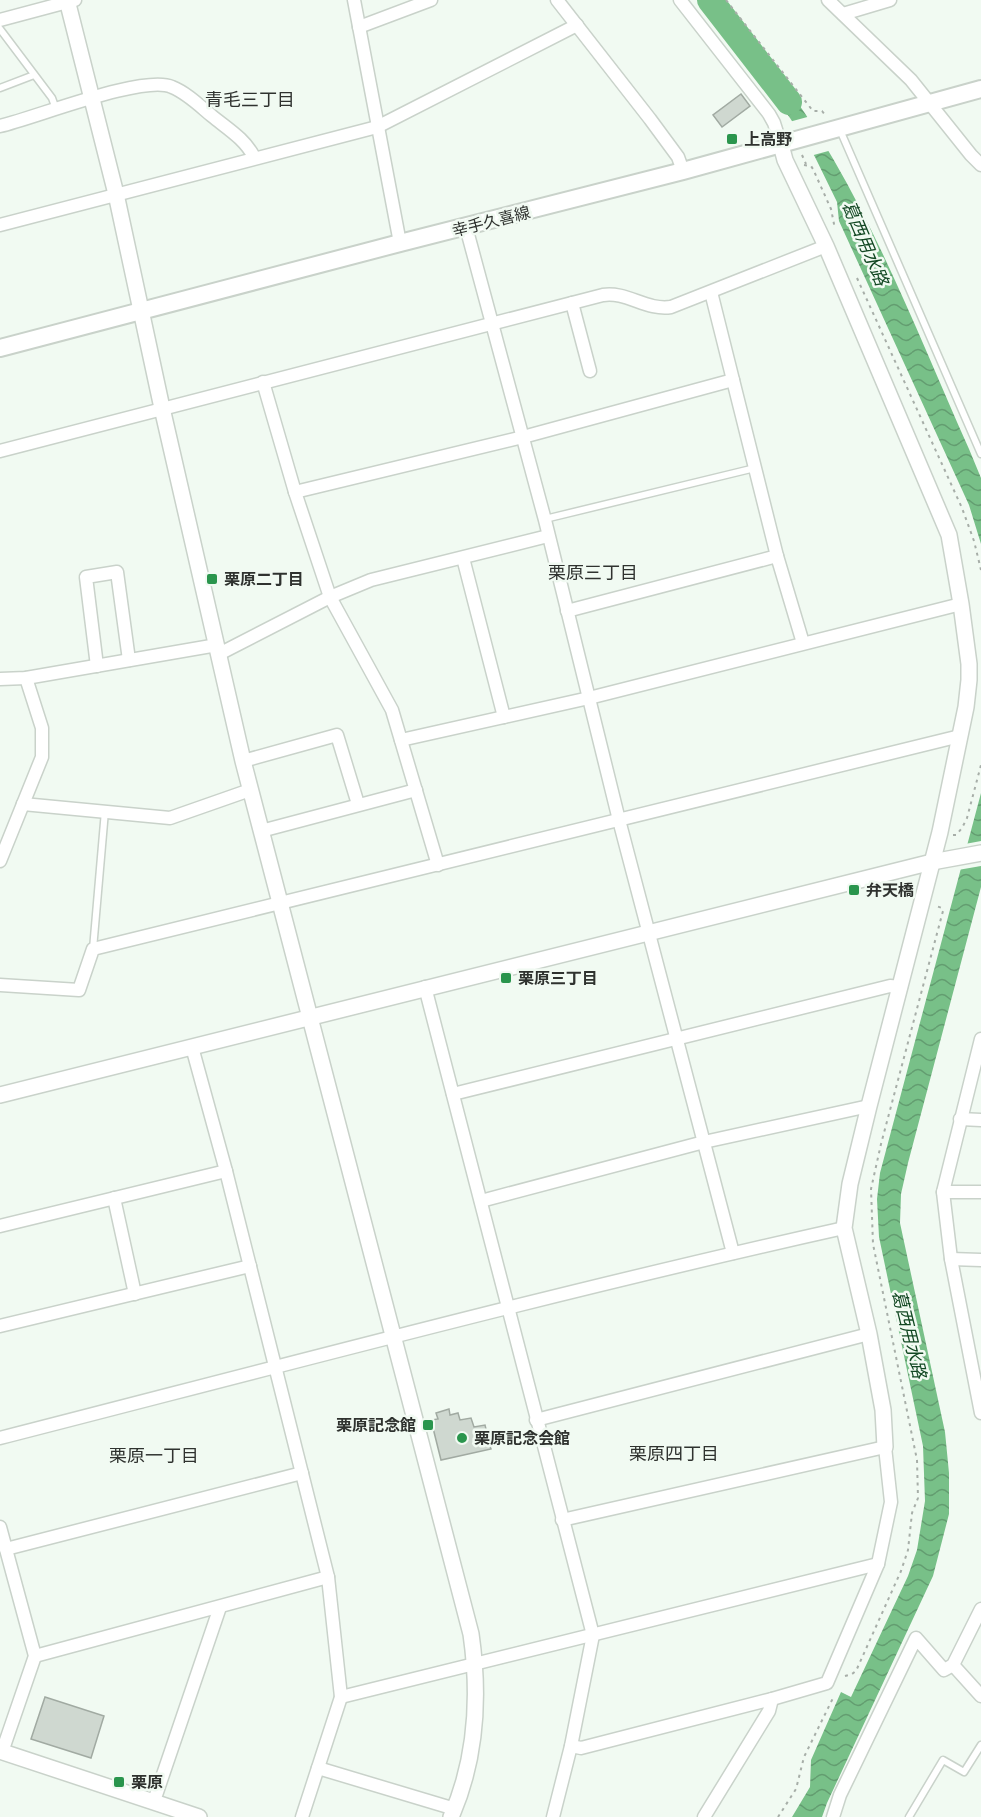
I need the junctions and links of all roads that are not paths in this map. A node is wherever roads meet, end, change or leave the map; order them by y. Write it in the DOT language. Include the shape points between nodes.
graph roads {
  1 [pos="354,0"];
  2 [pos="431,0"];
  3 [pos="557,0"];
  4 [pos="680,0"];
  5 [pos="828,0"];
  6 [pos="890,0"];
  7 [pos="70,1"];
  8 [pos="843,14"];
  9 [pos="0,20"];
  10 [pos="577,25"];
  11 [pos="359,27"];
  12 [pos="0,29"];
  13 [pos="34,75"];
  14 [pos="0,88"];
  15 [pos="981,89"];
  16 [pos="92,98"];
  17 [pos="930,103"];
  18 [pos="56,110"];
  19 [pos="832,125"];
  20 [pos="0,126"];
  21 [pos="377,127"];
  22 [pos="792,147"];
  23 [pos="254,157"];
  24 [pos="981,165"];
  25 [pos="683,171"];
  26 [pos="116,194"];
  27 [pos="0,225"];
  28 [pos="466,227"];
  29 [pos="400,243"];
  30 [pos="826,246"];
  31 [pos="711,292"];
  32 [pos="572,303"];
  33 [pos="141,311"];
  34 [pos="492,323"];
  35 [pos="0,348"];
  36 [pos="590,371"];
  37 [pos="733,380"];
  38 [pos="264,382"];
  39 [pos="162,408"];
  40 [pos="523,436"];
  41 [pos="0,451"];
  42 [pos="981,454"];
  43 [pos="755,468"];
  44 [pos="295,492"];
  45 [pos="545,520"];
  46 [pos="548,536"];
  47 [pos="777,556"];
  48 [pos="463,558"];
  49 [pos="330,597"];
  50 [pos="961,604"];
  51 [pos="567,611"];
  52 [pos="803,643"];
  53 [pos="218,650"];
  54 [pos="129,660"];
  55 [pos="97,666"];
  56 [pos="26,678"];
  57 [pos="0,679"];
  58 [pos="589,698"];
  59 [pos="504,717"];
  60 [pos="960,736"];
  61 [pos="401,740"];
  62 [pos="243,761"];
  63 [pos="250,790"];
  64 [pos="416,790"];
  65 [pos="23,804"];
  66 [pos="358,804"];
  67 [pos="105,810"];
  68 [pos="619,820"];
  69 [pos="261,831"];
  70 [pos="981,853"];
  71 [pos="0,861"];
  72 [pos="932,862"];
  73 [pos="438,865"];
  74 [pos="279,904"];
  75 [pos="649,933"];
  76 [pos="93,949"];
  77 [pos="0,985"];
  78 [pos="425,987"];
  79 [pos="901,987"];
  80 [pos="310,1016"];
  81 [pos="677,1038"];
  82 [pos="981,1039"];
  83 [pos="192,1047"];
  84 [pos="979,1055"];
  85 [pos="453,1094"];
  86 [pos="0,1095"];
  87 [pos="868,1106"];
  88 [pos="960,1119"];
  89 [pos="981,1120"];
  90 [pos="704,1142"];
  91 [pos="226,1171"];
  92 [pos="943,1192"];
  93 [pos="981,1192"];
  94 [pos="114,1198"];
  95 [pos="481,1200"];
  96 [pos="0,1226"];
  97 [pos="844,1228"];
  98 [pos="733,1253"];
  99 [pos="951,1259"];
  100 [pos="981,1260"];
  101 [pos="250,1266"];
  102 [pos="135,1294"];
  103 [pos="509,1307"];
  104 [pos="0,1326"];
  105 [pos="869,1334"];
  106 [pos="394,1336"];
  107 [pos="275,1367"];
  108 [pos="981,1413"];
  109 [pos="536,1420"];
  110 [pos="0,1438"];
  111 [pos="885,1447"];
  112 [pos="302,1473"];
  113 [pos="562,1520"];
  114 [pos="0,1527"];
  115 [pos="6,1549"];
  116 [pos="878,1564"];
  117 [pos="328,1577"];
  118 [pos="220,1606"];
  119 [pos="981,1609"];
  120 [pos="593,1635"];
  121 [pos="35,1656"];
  122 [pos="475,1662"];
  123 [pos="953,1665"];
  124 [pos="341,1696"];
  125 [pos="981,1696"];
  126 [pos="772,1699"];
  127 [pos="981,1745"];
  128 [pos="571,1746"];
  129 [pos="1,1752"];
  130 [pos="318,1768"];
  131 [pos="154,1801"];
  132 [pos="453,1813"];
  133 [pos="199,1817"];
  134 [pos="302,1817"];
  135 [pos="553,1817"];
  136 [pos="704,1817"];
  137 [pos="833,1817"];
  138 [pos="909,1817"];
  1 -- 11 [label="street"];
  2 -- 11 [label="street"];
  3 -- 10 [label="street"];
  4 -- 22 [label="street"];
  5 -- 8 [label="street"];
  6 -- 8 [label="street"];
  7 -- 9 [label="street"];
  7 -- 16 [label="street"];
  8 -- 17 [label="street"];
  10 -- 21 [label="street"];
  10 -- 25 [label="street" via="678,157"];
  11 -- 21 [label="street"];
  12 -- 13 [label="lane"];
  13 -- 14 [label="lane"];
  13 -- 18 [label="lane"];
  15 -- 17 [label="main road, 幸手久喜線"];
  16 -- 18 [label="street"];
  16 -- 23 [label="street" via="147,84 170,86 247,144"];
  16 -- 26 [label="street"];
  17 -- 19 [label="main road, 幸手久喜線"];
  17 -- 24 [label="street"];
  18 -- 20 [label="street"];
  19 -- 22 [label="main road, 幸手久喜線"];
  19 -- 42 [label="lane"];
  21 -- 23 [label="street"];
  21 -- 29 [label="street"];
  22 -- 25 [label="main road, 幸手久喜線"];
  22 -- 30 [label="street" via="784,160"];
  23 -- 26 [label="street"];
  25 -- 28 [label="main road, 幸手久喜線"];
  26 -- 27 [label="street"];
  26 -- 33 [label="street"];
  28 -- 29 [label="main road, 幸手久喜線"];
  28 -- 34 [label="street"];
  29 -- 33 [label="main road, 幸手久喜線"];
  30 -- 31 [label="street"];
  30 -- 50 [label="street" via="949,535"];
  31 -- 32 [label="street" via="663,309 609,294"];
  31 -- 37 [label="street"];
  32 -- 34 [label="street"];
  32 -- 36 [label="street"];
  33 -- 35 [label="main road, 幸手久喜線"];
  33 -- 39 [label="street"];
  34 -- 38 [label="street"];
  34 -- 40 [label="street"];
  37 -- 40 [label="street"];
  37 -- 43 [label="street"];
  38 -- 39 [label="street"];
  38 -- 44 [label="street"];
  39 -- 41 [label="street"];
  39 -- 53 [label="street"];
  40 -- 44 [label="street"];
  40 -- 45 [label="street"];
  43 -- 45 [label="lane"];
  43 -- 47 [label="street"];
  44 -- 49 [label="street"];
  45 -- 46 [label="street"];
  46 -- 48 [label="street"];
  46 -- 51 [label="street"];
  47 -- 51 [label="street"];
  47 -- 52 [label="street"];
  48 -- 49 [label="street" via="371,580"];
  48 -- 59 [label="street"];
  49 -- 53 [label="street"];
  49 -- 61 [label="street" via="392,710"];
  50 -- 52 [label="street"];
  50 -- 60 [label="street" via="969,680"];
  51 -- 58 [label="street"];
  52 -- 58 [label="street"];
  53 -- 54 [label="street"];
  53 -- 62 [label="street"];
  54 -- 55 [label="street"];
  54 -- 55 [label="street" via="117,572 86,577"];
  55 -- 56 [label="street"];
  56 -- 57 [label="street"];
  56 -- 65 [label="street" via="42,728 42,757"];
  58 -- 59 [label="street"];
  58 -- 68 [label="street"];
  59 -- 61 [label="street"];
  60 -- 68 [label="street"];
  60 -- 72 [label="street"];
  61 -- 64 [label="street"];
  62 -- 63 [label="street"];
  62 -- 66 [label="street" via="337,735"];
  63 -- 67 [label="street" via="170,818"];
  63 -- 69 [label="street"];
  64 -- 66 [label="street"];
  64 -- 73 [label="street"];
  65 -- 67 [label="street"];
  65 -- 71 [label="street"];
  66 -- 69 [label="street"];
  67 -- 76 [label="lane"];
  68 -- 73 [label="street"];
  68 -- 75 [label="street"];
  69 -- 74 [label="street"];
  70 -- 72 [label="street"];
  72 -- 75 [label="street"];
  72 -- 79 [label="street"];
  73 -- 74 [label="street"];
  74 -- 76 [label="street"];
  74 -- 80 [label="street"];
  75 -- 78 [label="street"];
  75 -- 81 [label="street"];
  76 -- 77 [label="street" via="80,990"];
  78 -- 80 [label="street"];
  78 -- 85 [label="street"];
  79 -- 81 [label="street" via="890,986"];
  79 -- 87 [label="street"];
  80 -- 83 [label="street"];
  80 -- 106 [label="street"];
  81 -- 85 [label="street"];
  81 -- 90 [label="street"];
  82 -- 84 [label="street"];
  83 -- 86 [label="street"];
  83 -- 91 [label="street"];
  84 -- 88 [label="street"];
  85 -- 95 [label="street"];
  87 -- 90 [label="street"];
  87 -- 97 [label="street"];
  88 -- 89 [label="street"];
  88 -- 92 [label="street"];
  90 -- 95 [label="street"];
  90 -- 98 [label="street"];
  91 -- 94 [label="street"];
  91 -- 101 [label="street"];
  92 -- 93 [label="street"];
  92 -- 99 [label="street"];
  94 -- 96 [label="street"];
  94 -- 102 [label="street"];
  95 -- 103 [label="street"];
  97 -- 98 [label="street"];
  97 -- 105 [label="street"];
  98 -- 103 [label="street"];
  99 -- 100 [label="street"];
  99 -- 108 [label="street"];
  101 -- 102 [label="street"];
  101 -- 107 [label="street"];
  102 -- 104 [label="street"];
  103 -- 106 [label="street"];
  103 -- 109 [label="street"];
  105 -- 109 [label="street"];
  105 -- 111 [label="street" via="883,1410"];
  106 -- 107 [label="street"];
  106 -- 122 [label="street"];
  107 -- 110 [label="street"];
  107 -- 112 [label="street"];
  109 -- 113 [label="street"];
  111 -- 113 [label="street"];
  111 -- 116 [label="street" via="891,1502"];
  112 -- 115 [label="street"];
  112 -- 117 [label="street"];
  113 -- 120 [label="street"];
  114 -- 115 [label="street"];
  115 -- 121 [label="street"];
  116 -- 120 [label="street"];
  116 -- 126 [label="street" via="827,1683"];
  117 -- 118 [label="street"];
  117 -- 124 [label="street"];
  118 -- 121 [label="street"];
  118 -- 131 [label="street"];
  119 -- 123 [label="street"];
  120 -- 122 [label="street"];
  120 -- 128 [label="street"];
  121 -- 129 [label="street"];
  122 -- 124 [label="street"];
  122 -- 132 [label="street" via="475,1732"];
  123 -- 125 [label="street"];
  123 -- 137 [label="street" via="944,1670 916,1638"];
  124 -- 130 [label="street"];
  126 -- 128 [label="street" via="581,1748"];
  126 -- 136 [label="street" via="770,1711"];
  127 -- 138 [label="lane" via="964,1772 943,1760"];
  128 -- 135 [label="street"];
  129 -- 131 [label="street"];
  130 -- 132 [label="street"];
  130 -- 134 [label="street"];
  131 -- 133 [label="street"];
}
